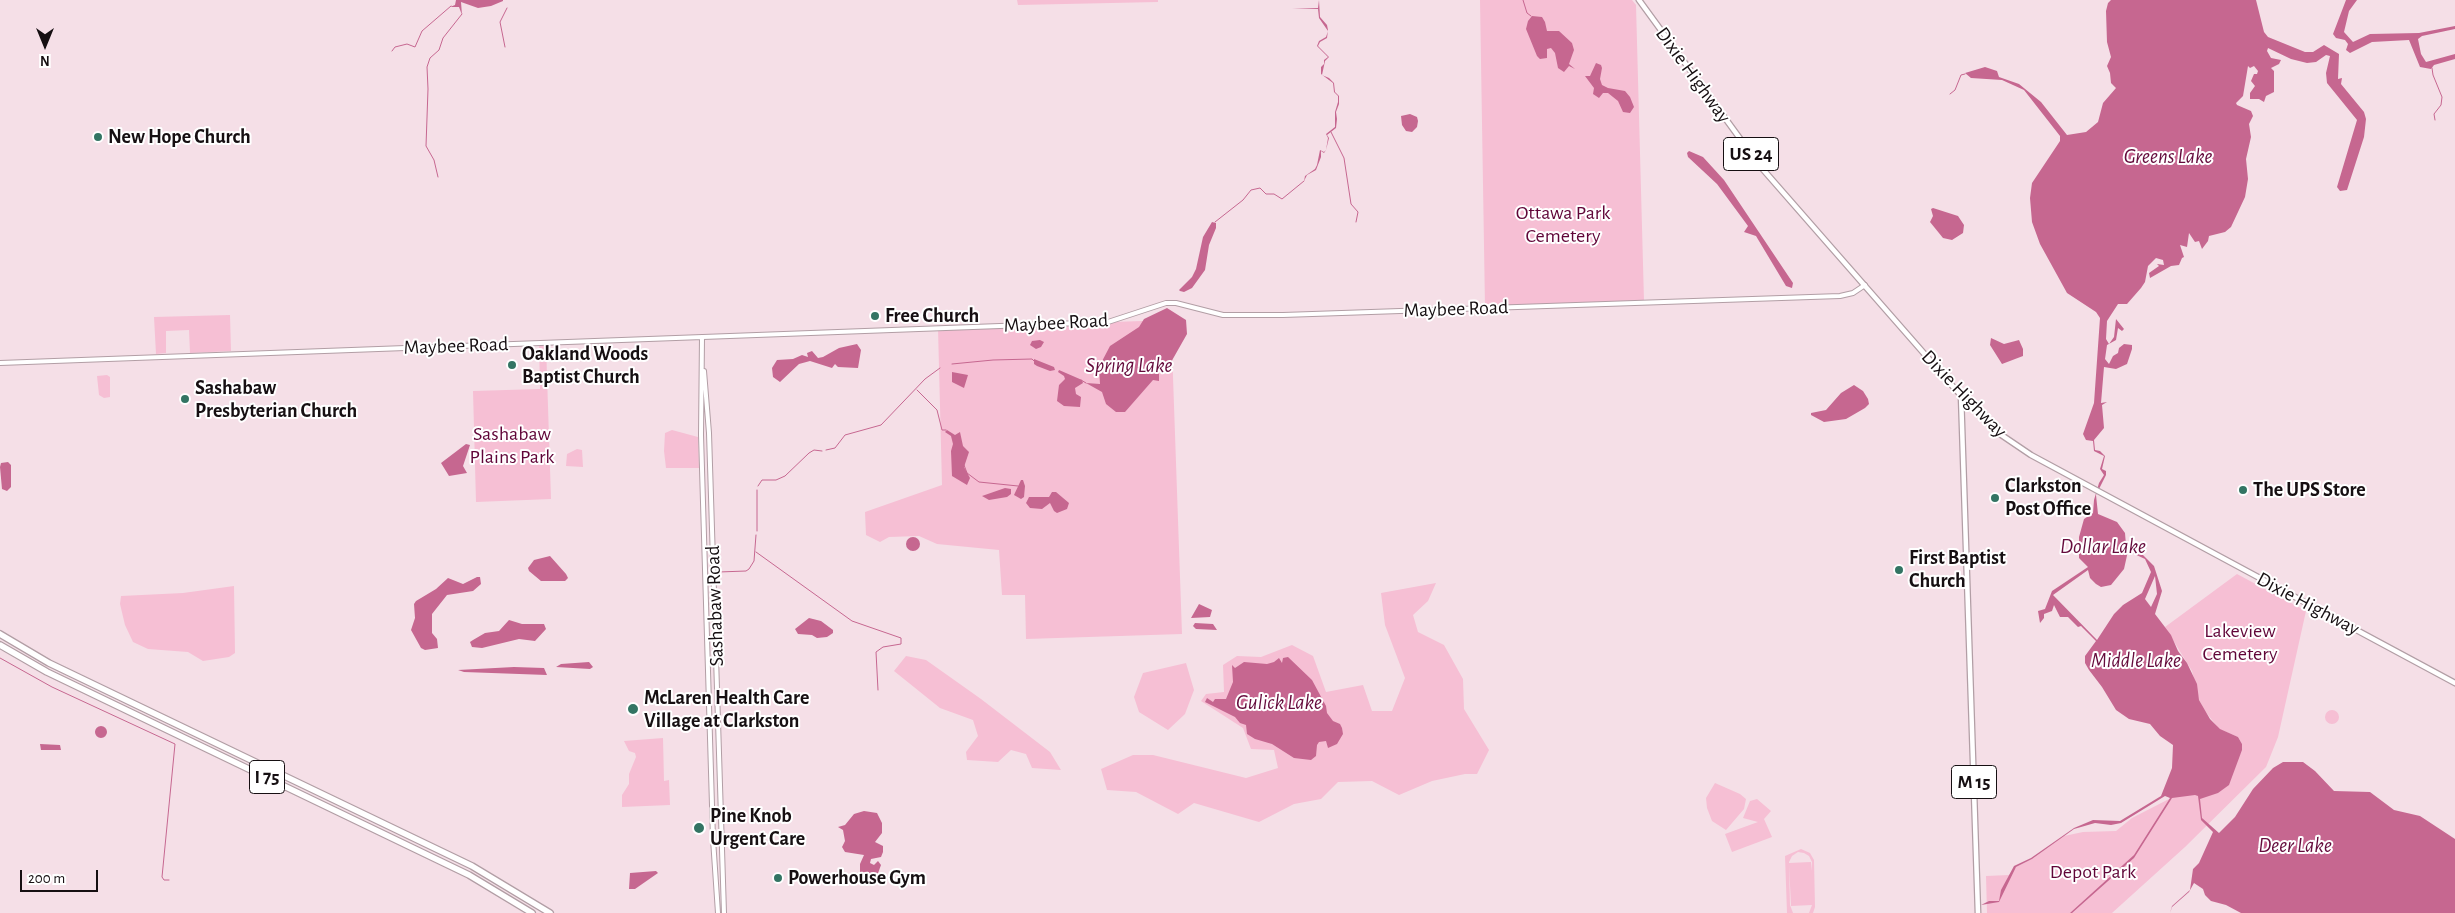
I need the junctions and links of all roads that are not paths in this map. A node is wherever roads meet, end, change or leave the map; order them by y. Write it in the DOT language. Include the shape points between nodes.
graph roads {
  1 [pos="1639,0"];
  2 [pos="1864,285"];
  3 [pos="702,337"];
  4 [pos="702,358"];
  5 [pos="0,363"];
  6 [pos="1961,395"];
  7 [pos="701,412"];
  8 [pos="708,415"];
  9 [pos="702,474"];
  10 [pos="710,476"];
  11 [pos="703,511"];
  12 [pos="712,513"];
  13 [pos="705,563"];
  14 [pos="713,570"];
  15 [pos="707,619"];
  16 [pos="715,623"];
  17 [pos="0,634"];
  18 [pos="0,645"];
  19 [pos="708,653"];
  20 [pos="716,660"];
  21 [pos="709,681"];
  22 [pos="2455,683"];
  23 [pos="717,684"];
  24 [pos="712,778"];
  25 [pos="720,782"];
  26 [pos="712,806"];
  27 [pos="721,810"];
  28 [pos="715,871"];
  29 [pos="722,872"];
  30 [pos="532,913"];
  31 [pos="550,913"];
  32 [pos="718,913"];
  33 [pos="724,913"];
  34 [pos="1978,913"];
  1 -- 2 [label="main road, Dixie Highway / US 24" via="1760,166"];
  2 -- 3 [label="main road, Maybee Road" via="1841,296 1265,316 1224,315 1166,303 1108,322"];
  2 -- 6 [label="main road, Dixie Highway / US 24"];
  3 -- 4 [label="main road, Sashabaw Road"];
  3 -- 5 [label="main road, Maybee Road"];
  4 -- 7 [label="main road, Sashabaw Road"];
  4 -- 8 [label="main road, Sashabaw Road"];
  6 -- 22 [label="main road, Dixie Highway / US 24" via="2004,437 2102,494"];
  6 -- 34 [label="main road, M 15"];
  7 -- 8 [label="main road" via="705,410"];
  7 -- 9 [label="main road, Sashabaw Road"];
  8 -- 10 [label="main road, Sashabaw Road"];
  9 -- 10 [label="main road" via="706,478"];
  9 -- 11 [label="main road, Sashabaw Road"];
  10 -- 12 [label="main road, Sashabaw Road"];
  11 -- 12 [label="main road" via="708,507"];
  11 -- 13 [label="main road, Sashabaw Road"];
  12 -- 14 [label="main road, Sashabaw Road"];
  13 -- 14 [label="main road" via="708,571"];
  13 -- 15 [label="main road, Sashabaw Road"];
  14 -- 16 [label="main road, Sashabaw Road"];
  15 -- 16 [label="main road" via="712,617"];
  15 -- 19 [label="main road, Sashabaw Road"];
  16 -- 20 [label="main road, Sashabaw Road"];
  17 -- 31 [label="highway, I 75" via="49,663 411,834 492,877"];
  18 -- 30 [label="highway, I 75" via="47,672 456,868"];
  19 -- 20 [label="main road" via="711,661"];
  19 -- 21 [label="main road, Sashabaw Road"];
  20 -- 23 [label="main road, Sashabaw Road"];
  21 -- 23 [label="main road" via="714,680"];
  21 -- 24 [label="main road, Sashabaw Road"];
  23 -- 25 [label="main road, Sashabaw Road"];
  24 -- 25 [label="main road" via="715,783"];
  24 -- 26 [label="main road, Sashabaw Road"];
  25 -- 27 [label="main road, Sashabaw Road"];
  26 -- 27 [label="main road"];
  26 -- 28 [label="main road, Sashabaw Road"];
  27 -- 29 [label="main road, Sashabaw Road"];
  28 -- 29 [label="main road"];
  28 -- 32 [label="main road, Sashabaw Road"];
  29 -- 33 [label="main road, Sashabaw Road"];
}
